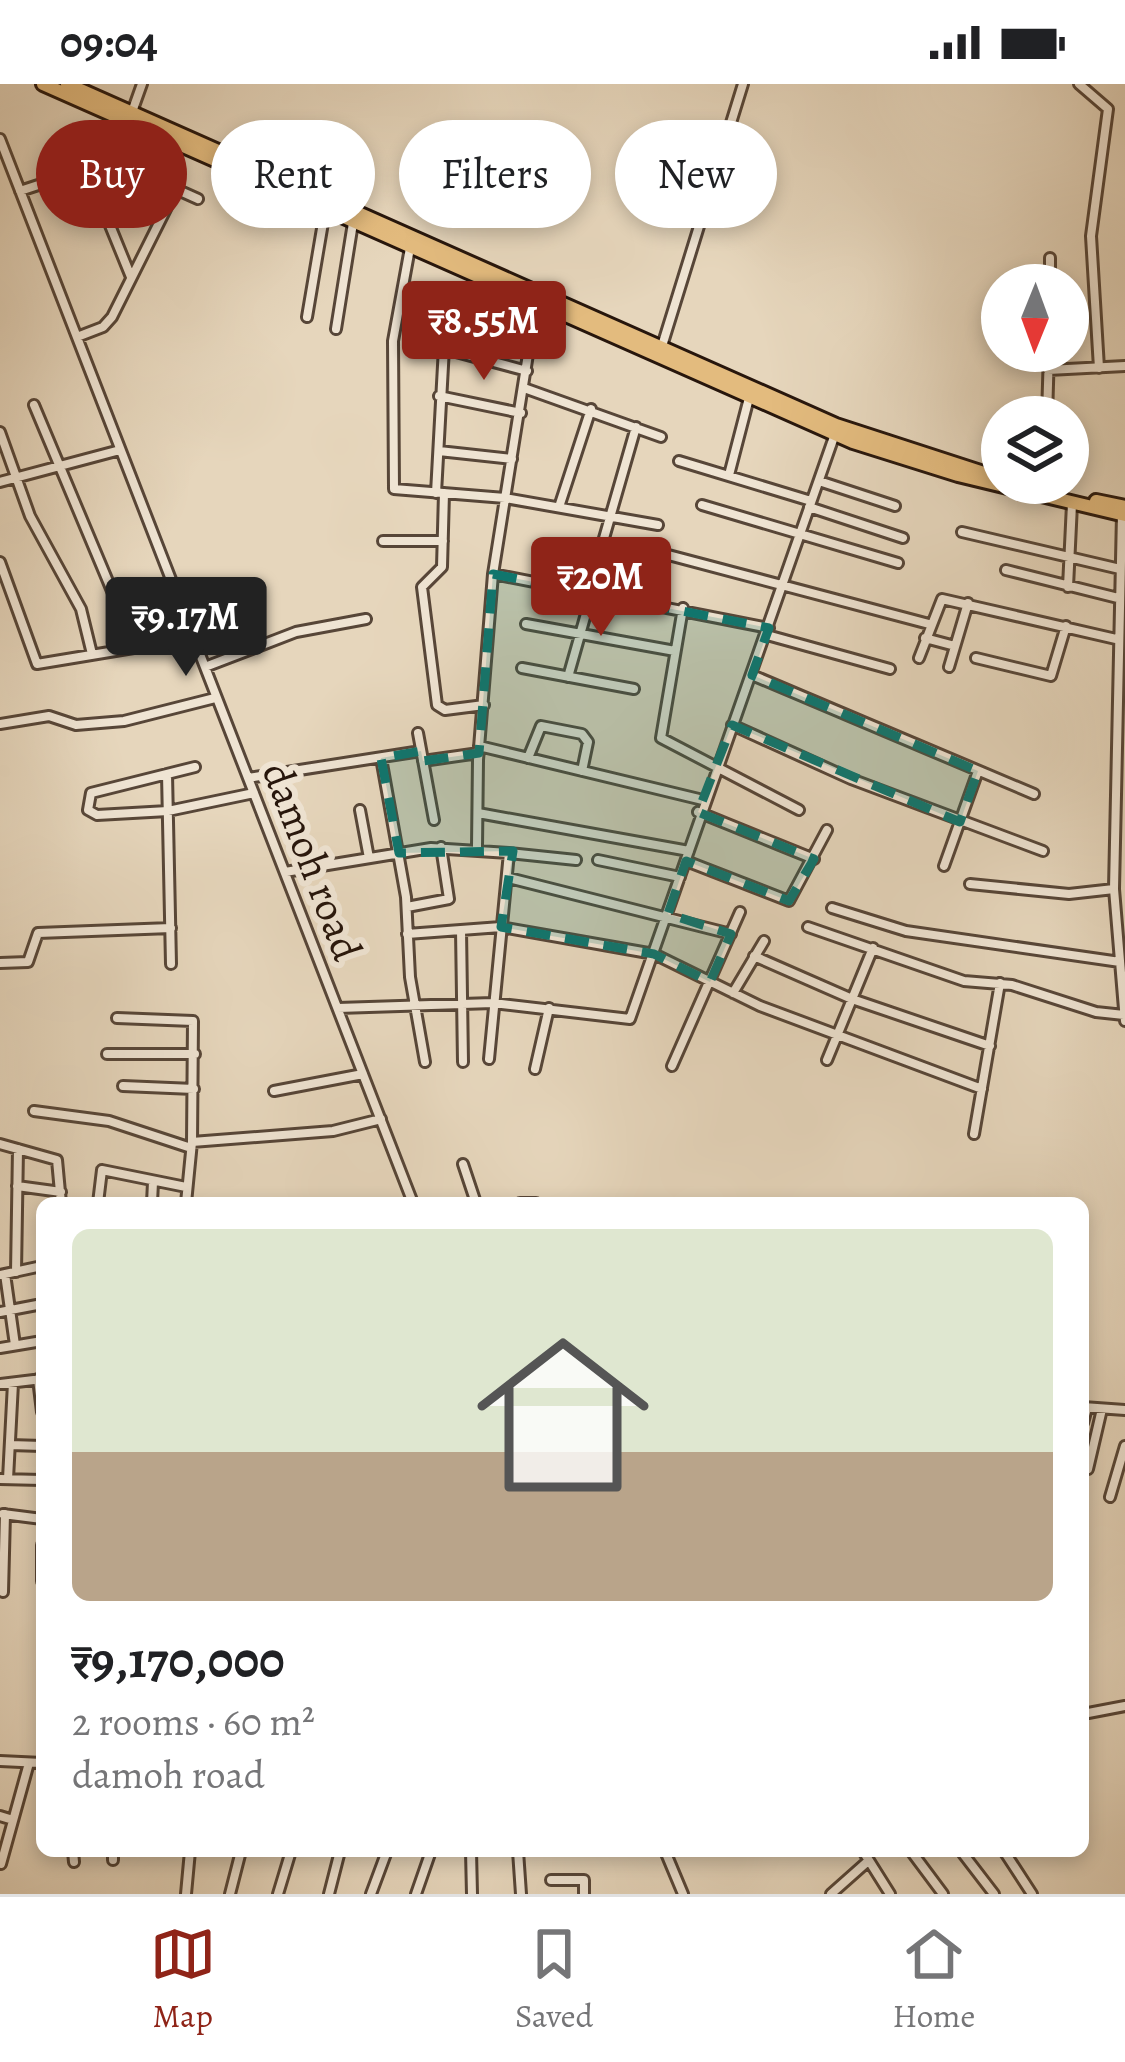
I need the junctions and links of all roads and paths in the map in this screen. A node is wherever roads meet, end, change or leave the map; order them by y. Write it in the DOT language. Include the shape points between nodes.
graph roads {
  1 [pos="43,84"];
  2 [pos="67,84"];
  3 [pos="743,84"];
  4 [pos="1078,84"];
  5 [pos="145,85"];
  6 [pos="131,114"];
  7 [pos="1,144"];
  8 [pos="211,160"];
  9 [pos="36,185"];
  10 [pos="20,191"];
  11 [pos="187,195"];
  12 [pos="198,199"];
  13 [pos="111,228"];
  14 [pos="156,228"];
  15 [pos="322,228"];
  16 [pos="351,228"];
  17 [pos="364,228"];
  18 [pos="410,248"];
  19 [pos="1051,258"];
  20 [pos="1051,264"];
  21 [pos="131,277"];
  22 [pos="520,297"];
  23 [pos="536,304"];
  24 [pos="308,317"];
  25 [pos="336,329"];
  26 [pos="77,338"];
  27 [pos="441,348"];
  28 [pos="661,349"];
  29 [pos="1125,366"];
  30 [pos="1089,368"];
  31 [pos="1099,368"];
  32 [pos="526,370"];
  33 [pos="524,388"];
  34 [pos="439,396"];
  35 [pos="749,398"];
  36 [pos="34,405"];
  37 [pos="591,409"];
  38 [pos="521,412"];
  39 [pos="636,427"];
  40 [pos="0,431"];
  41 [pos="835,434"];
  42 [pos="661,437"];
  43 [pos="121,450"];
  44 [pos="439,451"];
  45 [pos="512,459"];
  46 [pos="679,461"];
  47 [pos="62,468"];
  48 [pos="981,472"];
  49 [pos="729,475"];
  50 [pos="16,478"];
  51 [pos="981,481"];
  52 [pos="0,482"];
  53 [pos="819,482"];
  54 [pos="440,493"];
  55 [pos="505,498"];
  56 [pos="1089,500"];
  57 [pos="810,504"];
  58 [pos="1072,504"];
  59 [pos="702,505"];
  60 [pos="896,506"];
  61 [pos="559,507"];
  62 [pos="1124,511"];
  63 [pos="609,516"];
  64 [pos="658,525"];
  65 [pos="962,532"];
  66 [pos="799,533"];
  67 [pos="902,538"];
  68 [pos="383,542"];
  69 [pos="443,542"];
  70 [pos="657,552"];
  71 [pos="1069,560"];
  72 [pos="0,562"];
  73 [pos="898,562"];
  74 [pos="596,566"];
  75 [pos="1120,569"];
  76 [pos="1006,570"];
  77 [pos="493,574"];
  78 [pos="783,585"];
  79 [pos="1068,587"];
  80 [pos="593,590"];
  81 [pos="1118,598"];
  82 [pos="968,603"];
  83 [pos="683,608"];
  84 [pos="120,610"];
  85 [pos="366,619"];
  86 [pos="526,624"];
  87 [pos="929,624"];
  88 [pos="1066,626"];
  89 [pos="768,632"];
  90 [pos="580,634"];
  91 [pos="194,638"];
  92 [pos="925,638"];
  93 [pos="1117,639"];
  94 [pos="955,646"];
  95 [pos="676,651"];
  96 [pos="92,654"];
  97 [pos="919,658"];
  98 [pos="976,658"];
  99 [pos="205,667"];
  100 [pos="522,668"];
  101 [pos="949,668"];
  102 [pos="890,669"];
  103 [pos="752,675"];
  104 [pos="568,676"];
  105 [pos="1120,680"];
  106 [pos="634,688"];
  107 [pos="215,698"];
  108 [pos="484,705"];
  109 [pos="0,724"];
  110 [pos="732,725"];
  111 [pos="418,733"];
  112 [pos="1120,734"];
  113 [pos="479,749"];
  114 [pos="422,756"];
  115 [pos="381,758"];
  116 [pos="528,758"];
  117 [pos="195,767"];
  118 [pos="716,768"];
  119 [pos="582,771"];
  120 [pos="978,771"];
  121 [pos="167,774"];
  122 [pos="248,778"];
  123 [pos="254,793"];
  124 [pos="1034,794"];
  125 [pos="703,800"];
  126 [pos="360,809"];
  127 [pos="799,810"];
  128 [pos="168,812"];
  129 [pos="698,812"];
  130 [pos="478,813"];
  131 [pos="434,820"];
  132 [pos="960,822"];
  133 [pos="827,830"];
  134 [pos="477,847"];
  135 [pos="441,848"];
  136 [pos="1043,851"];
  137 [pos="399,853"];
  138 [pos="509,853"];
  139 [pos="687,856"];
  140 [pos="369,858"];
  141 [pos="814,859"];
  142 [pos="576,860"];
  143 [pos="598,860"];
  144 [pos="944,866"];
  145 [pos="284,872"];
  146 [pos="509,878"];
  147 [pos="680,878"];
  148 [pos="970,884"];
  149 [pos="1114,889"];
  150 [pos="407,907"];
  151 [pos="832,908"];
  152 [pos="740,913"];
  153 [pos="668,914"];
  154 [pos="501,927"];
  155 [pos="808,927"];
  156 [pos="171,928"];
  157 [pos="461,930"];
  158 [pos="407,934"];
  159 [pos="731,934"];
  160 [pos="764,941"];
  161 [pos="873,948"];
  162 [pos="654,955"];
  163 [pos="754,956"];
  164 [pos="1120,962"];
  165 [pos="0,963"];
  166 [pos="171,964"];
  167 [pos="710,982"];
  168 [pos="1000,983"];
  169 [pos="733,993"];
  170 [pos="852,999"];
  171 [pos="463,1004"];
  172 [pos="493,1004"];
  173 [pos="415,1006"];
  174 [pos="549,1008"];
  175 [pos="338,1009"];
  176 [pos="117,1018"];
  177 [pos="1125,1018"];
  178 [pos="836,1037"];
  179 [pos="990,1046"];
  180 [pos="107,1054"];
  181 [pos="195,1054"];
  182 [pos="489,1059"];
  183 [pos="827,1060"];
  184 [pos="425,1062"];
  185 [pos="464,1062"];
  186 [pos="672,1066"];
  187 [pos="535,1069"];
  188 [pos="363,1074"];
  189 [pos="123,1086"];
  190 [pos="194,1089"];
  191 [pos="982,1089"];
  192 [pos="274,1091"];
  193 [pos="34,1111"];
  194 [pos="380,1119"];
  195 [pos="974,1135"];
  196 [pos="0,1144"];
  197 [pos="190,1145"];
  198 [pos="18,1149"];
  199 [pos="463,1164"];
  200 [pos="153,1182"];
  201 [pos="17,1186"];
  202 [pos="186,1187"];
  203 [pos="61,1192"];
  204 [pos="61,1197"];
  205 [pos="99,1197"];
  206 [pos="152,1197"];
  207 [pos="186,1197"];
  208 [pos="411,1197"];
  209 [pos="474,1197"];
  210 [pos="7,1273"];
  211 [pos="36,1305"];
  212 [pos="5,1311"];
  213 [pos="36,1342"];
  214 [pos="15,1345"];
  215 [pos="0,1348"];
  216 [pos="36,1380"];
  217 [pos="13,1383"];
  218 [pos="0,1384"];
  219 [pos="1089,1408"];
  220 [pos="1102,1409"];
  221 [pos="1125,1410"];
  222 [pos="10,1445"];
  223 [pos="36,1445"];
  224 [pos="1125,1446"];
  225 [pos="1089,1465"];
  226 [pos="4,1479"];
  227 [pos="36,1480"];
  228 [pos="1110,1498"];
  229 [pos="2,1514"];
  230 [pos="36,1518"];
  231 [pos="3,1592"];
  232 [pos="1125,1706"];
  233 [pos="1089,1713"];
  234 [pos="0,1761"];
  235 [pos="29,1763"];
  236 [pos="36,1763"];
  237 [pos="0,1816"];
  238 [pos="13,1820"];
  239 [pos="189,1857"];
  240 [pos="239,1857"];
  241 [pos="289,1857"];
  242 [pos="338,1857"];
  243 [pos="385,1857"];
  244 [pos="429,1857"];
  245 [pos="471,1857"];
  246 [pos="518,1857"];
  247 [pos="668,1857"];
  248 [pos="866,1857"];
  249 [pos="916,1857"];
  250 [pos="966,1857"];
  251 [pos="1008,1857"];
  252 [pos="868,1862"];
  253 [pos="2,1864"];
  254 [pos="551,1880"];
  255 [pos="186,1894"];
  256 [pos="230,1894"];
  257 [pos="278,1894"];
  258 [pos="329,1894"];
  259 [pos="371,1894"];
  260 [pos="416,1894"];
  261 [pos="472,1894"];
  262 [pos="521,1894"];
  263 [pos="584,1894"];
  264 [pos="683,1894"];
  265 [pos="831,1894"];
  266 [pos="890,1894"];
  267 [pos="944,1894"];
  268 [pos="994,1894"];
  269 [pos="1031,1894"];
  1 -- 8 [label="main road"];
  2 -- 6 [label="main road"];
  3 -- 28 [label="street"];
  4 -- 31 [label="street" via="1108,109 1091,236"];
  5 -- 6 [label="street"];
  6 -- 28 [label="main road"];
  7 -- 10 [label="street, damoh road"];
  9 -- 10 [label="street"];
  10 -- 26 [label="street, damoh road"];
  11 -- 12 [label="street"];
  13 -- 21 [label="street"];
  14 -- 21 [label="street"];
  15 -- 24 [label="street"];
  16 -- 25 [label="street"];
  17 -- 18 [label="main road"];
  18 -- 22 [label="main road"];
  18 -- 54 [label="street" via="393,341 391,484"];
  19 -- 20 [label="street"];
  21 -- 26 [label="street" via="108,322"];
  22 -- 23 [label="main road"];
  22 -- 27 [label="street" via="506,318 450,305"];
  23 -- 32 [label="street"];
  23 -- 35 [label="main road"];
  26 -- 43 [label="street, damoh road"];
  27 -- 32 [label="street"];
  27 -- 34 [label="street"];
  28 -- 48 [label="main road" via="859,434"];
  29 -- 31 [label="street"];
  30 -- 31 [label="street"];
  32 -- 33 [label="street"];
  33 -- 37 [label="street"];
  33 -- 38 [label="street"];
  34 -- 38 [label="street"];
  34 -- 44 [label="street"];
  35 -- 41 [label="main road"];
  35 -- 49 [label="street"];
  36 -- 47 [label="street"];
  37 -- 39 [label="street"];
  37 -- 61 [label="street"];
  38 -- 45 [label="street"];
  39 -- 42 [label="street"];
  39 -- 63 [label="street"];
  40 -- 50 [label="street"];
  41 -- 51 [label="main road"];
  41 -- 53 [label="street"];
  43 -- 47 [label="street"];
  43 -- 91 [label="street, damoh road"];
  44 -- 45 [label="street"];
  44 -- 54 [label="street"];
  45 -- 55 [label="street"];
  46 -- 49 [label="street"];
  47 -- 50 [label="street"];
  47 -- 84 [label="street"];
  49 -- 57 [label="street"];
  50 -- 52 [label="street"];
  50 -- 96 [label="street" via="81,609"];
  53 -- 57 [label="street"];
  53 -- 60 [label="street"];
  54 -- 55 [label="street"];
  54 -- 69 [label="street"];
  55 -- 61 [label="street"];
  55 -- 77 [label="street"];
  56 -- 62 [label="main road"];
  57 -- 66 [label="street"];
  57 -- 67 [label="street"];
  58 -- 62 [label="main road"];
  58 -- 71 [label="street"];
  59 -- 66 [label="street"];
  61 -- 63 [label="street"];
  62 -- 75 [label="street"];
  63 -- 64 [label="street"];
  63 -- 74 [label="street"];
  65 -- 71 [label="street"];
  66 -- 73 [label="street"];
  66 -- 78 [label="street"];
  68 -- 69 [label="street"];
  69 -- 108 [label="street" via="440,574 422,587 436,705"];
  70 -- 78 [label="street"];
  71 -- 75 [label="street"];
  71 -- 79 [label="street"];
  72 -- 96 [label="street" via="37,664"];
  75 -- 81 [label="street"];
  76 -- 79 [label="street"];
  77 -- 80 [label="street"];
  77 -- 108 [label="street"];
  78 -- 87 [label="street"];
  78 -- 89 [label="street"];
  79 -- 81 [label="street"];
  80 -- 83 [label="street"];
  80 -- 90 [label="street"];
  81 -- 93 [label="street"];
  82 -- 87 [label="street" via="942,599"];
  82 -- 88 [label="street"];
  82 -- 94 [label="street"];
  83 -- 89 [label="street"];
  83 -- 95 [label="street"];
  85 -- 99 [label="street" via="296,632"];
  86 -- 90 [label="street"];
  87 -- 92 [label="street"];
  88 -- 93 [label="street"];
  88 -- 98 [label="street" via="1051,676"];
  89 -- 102 [label="street"];
  89 -- 103 [label="street"];
  90 -- 95 [label="street"];
  90 -- 104 [label="street"];
  91 -- 96 [label="street"];
  91 -- 99 [label="street, damoh road"];
  92 -- 94 [label="street"];
  92 -- 97 [label="street"];
  93 -- 105 [label="street"];
  94 -- 101 [label="street"];
  95 -- 118 [label="street" via="661,739"];
  99 -- 107 [label="street, damoh road"];
  100 -- 104 [label="street"];
  103 -- 110 [label="street"];
  103 -- 120 [label="street"];
  104 -- 106 [label="street"];
  105 -- 112 [label="street"];
  107 -- 109 [label="street" via="124,722 76,725 49,716"];
  107 -- 122 [label="street, damoh road"];
  108 -- 113 [label="street"];
  110 -- 118 [label="street"];
  110 -- 132 [label="street"];
  111 -- 114 [label="street"];
  112 -- 149 [label="street"];
  113 -- 114 [label="street"];
  113 -- 116 [label="street"];
  113 -- 130 [label="street"];
  114 -- 115 [label="street"];
  114 -- 131 [label="street"];
  115 -- 122 [label="street"];
  115 -- 137 [label="street"];
  116 -- 119 [label="street"];
  116 -- 119 [label="street" via="541,726 582,734"];
  117 -- 121 [label="street"];
  118 -- 125 [label="street"];
  118 -- 127 [label="street"];
  119 -- 125 [label="street"];
  120 -- 124 [label="street"];
  120 -- 132 [label="street"];
  121 -- 128 [label="street"];
  121 -- 128 [label="street" via="97,791 87,801 97,815"];
  122 -- 123 [label="street, damoh road"];
  123 -- 128 [label="street"];
  123 -- 145 [label="street, damoh road"];
  125 -- 129 [label="street"];
  126 -- 140 [label="street"];
  128 -- 156 [label="street"];
  129 -- 139 [label="street"];
  129 -- 141 [label="street"];
  130 -- 134 [label="street"];
  130 -- 139 [label="street"];
  132 -- 136 [label="street"];
  132 -- 144 [label="street"];
  133 -- 141 [label="street"];
  134 -- 135 [label="street"];
  134 -- 138 [label="street"];
  135 -- 137 [label="street"];
  135 -- 150 [label="street" via="449,899"];
  137 -- 140 [label="street"];
  137 -- 150 [label="street"];
  138 -- 142 [label="street"];
  138 -- 146 [label="street"];
  139 -- 141 [label="street" via="789,901"];
  139 -- 147 [label="street"];
  140 -- 145 [label="street"];
  143 -- 147 [label="street"];
  145 -- 175 [label="street, damoh road"];
  146 -- 153 [label="street"];
  146 -- 154 [label="street"];
  147 -- 153 [label="street"];
  148 -- 149 [label="street" via="1069,894"];
  149 -- 164 [label="street"];
  150 -- 158 [label="street"];
  151 -- 164 [label="street" via="915,932"];
  152 -- 159 [label="street"];
  153 -- 159 [label="street"];
  153 -- 162 [label="street"];
  154 -- 157 [label="street"];
  154 -- 162 [label="street"];
  154 -- 172 [label="street"];
  155 -- 161 [label="street"];
  156 -- 165 [label="street" via="38,933 28,962"];
  156 -- 166 [label="street"];
  157 -- 158 [label="street"];
  157 -- 171 [label="street"];
  158 -- 173 [label="street"];
  159 -- 167 [label="street"];
  160 -- 163 [label="street"];
  161 -- 168 [label="street" via="964,982"];
  161 -- 170 [label="street"];
  162 -- 167 [label="street"];
  162 -- 174 [label="street" via="626,1022"];
  163 -- 169 [label="street"];
  163 -- 170 [label="street"];
  164 -- 177 [label="street"];
  167 -- 169 [label="street"];
  167 -- 186 [label="street"];
  168 -- 177 [label="street"];
  168 -- 179 [label="street"];
  169 -- 178 [label="street"];
  170 -- 178 [label="street"];
  170 -- 179 [label="street"];
  171 -- 172 [label="street"];
  171 -- 173 [label="street"];
  171 -- 185 [label="street"];
  172 -- 174 [label="street"];
  172 -- 182 [label="street"];
  173 -- 175 [label="street"];
  173 -- 184 [label="street"];
  174 -- 187 [label="street"];
  175 -- 188 [label="street, damoh road"];
  176 -- 181 [label="street" via="189,1018"];
  178 -- 183 [label="street"];
  178 -- 191 [label="street"];
  179 -- 191 [label="street"];
  180 -- 181 [label="street"];
  181 -- 190 [label="street"];
  188 -- 192 [label="street"];
  188 -- 194 [label="street, damoh road"];
  189 -- 190 [label="street"];
  190 -- 197 [label="street"];
  191 -- 195 [label="street"];
  193 -- 197 [label="street" via="109,1121"];
  194 -- 197 [label="street"];
  194 -- 208 [label="street, damoh road"];
  196 -- 198 [label="street"];
  197 -- 202 [label="street"];
  198 -- 201 [label="street"];
  198 -- 203 [label="street" via="57,1160"];
  199 -- 209 [label="street"];
  200 -- 202 [label="street"];
  200 -- 205 [label="street" via="102,1170"];
  200 -- 206 [label="street"];
  201 -- 203 [label="street"];
  201 -- 210 [label="street"];
  202 -- 207 [label="street"];
  203 -- 204 [label="street"];
  210 -- 212 [label="street"];
  211 -- 212 [label="street"];
  212 -- 214 [label="street"];
  213 -- 214 [label="street"];
  214 -- 215 [label="street"];
  216 -- 217 [label="street"];
  217 -- 218 [label="street"];
  217 -- 222 [label="street"];
  219 -- 220 [label="street"];
  220 -- 221 [label="street"];
  220 -- 225 [label="street"];
  222 -- 223 [label="street"];
  222 -- 226 [label="street"];
  224 -- 228 [label="street"];
  226 -- 227 [label="street"];
  229 -- 230 [label="street"];
  229 -- 231 [label="street"];
  232 -- 233 [label="street"];
  234 -- 235 [label="street"];
  235 -- 236 [label="street"];
  235 -- 238 [label="street"];
  237 -- 238 [label="street"];
  238 -- 253 [label="street"];
  239 -- 255 [label="street"];
  240 -- 256 [label="street"];
  241 -- 257 [label="street"];
  242 -- 258 [label="street"];
  243 -- 259 [label="street"];
  244 -- 260 [label="street"];
  245 -- 261 [label="street"];
  246 -- 262 [label="street"];
  247 -- 264 [label="street"];
  248 -- 252 [label="street"];
  249 -- 267 [label="street"];
  250 -- 268 [label="street"];
  251 -- 269 [label="street"];
  252 -- 265 [label="street"];
  252 -- 266 [label="street"];
  254 -- 263 [label="street" via="584,1880"];
}
